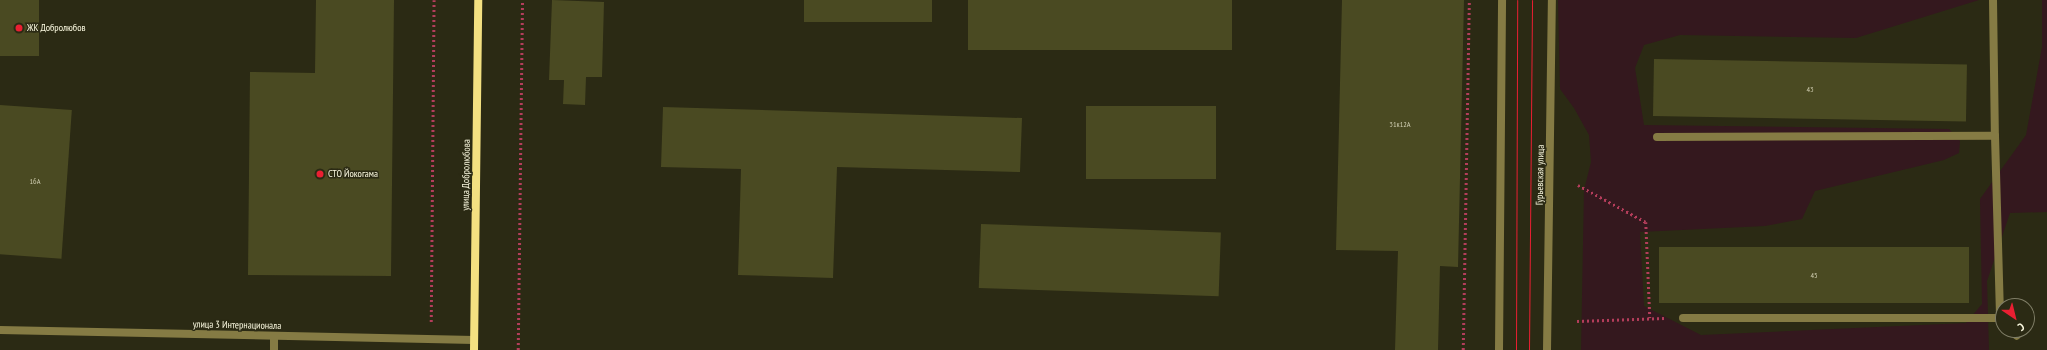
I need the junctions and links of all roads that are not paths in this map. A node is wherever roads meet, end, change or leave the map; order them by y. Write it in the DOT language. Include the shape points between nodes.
graph roads {
  1 [pos="478,0"];
  2 [pos="1502,0"];
  3 [pos="1552,0"];
  4 [pos="1993,0"];
  5 [pos="1995,136"];
  6 [pos="1656,138"];
  7 [pos="2001,298"];
  8 [pos="1683,318"];
  9 [pos="1995,320"];
  10 [pos="0,330"];
  11 [pos="274,336"];
  12 [pos="474,340"];
  13 [pos="274,350"];
  14 [pos="474,350"];
  15 [pos="1499,350"];
  16 [pos="1547,350"];
  1 -- 12 [label="main road, улица Добролюбова"];
  2 -- 15 [label="street"];
  3 -- 16 [label="street, Гурьевская улица"];
  4 -- 5 [label="street"];
  5 -- 6 [label="street"];
  5 -- 7 [label="street"];
  8 -- 9 [label="street"];
  10 -- 11 [label="street, улица 3 Интернационала"];
  11 -- 12 [label="street, улица 3 Интернационала"];
  11 -- 13 [label="street"];
  12 -- 14 [label="main road, улица Добролюбова"];
}
